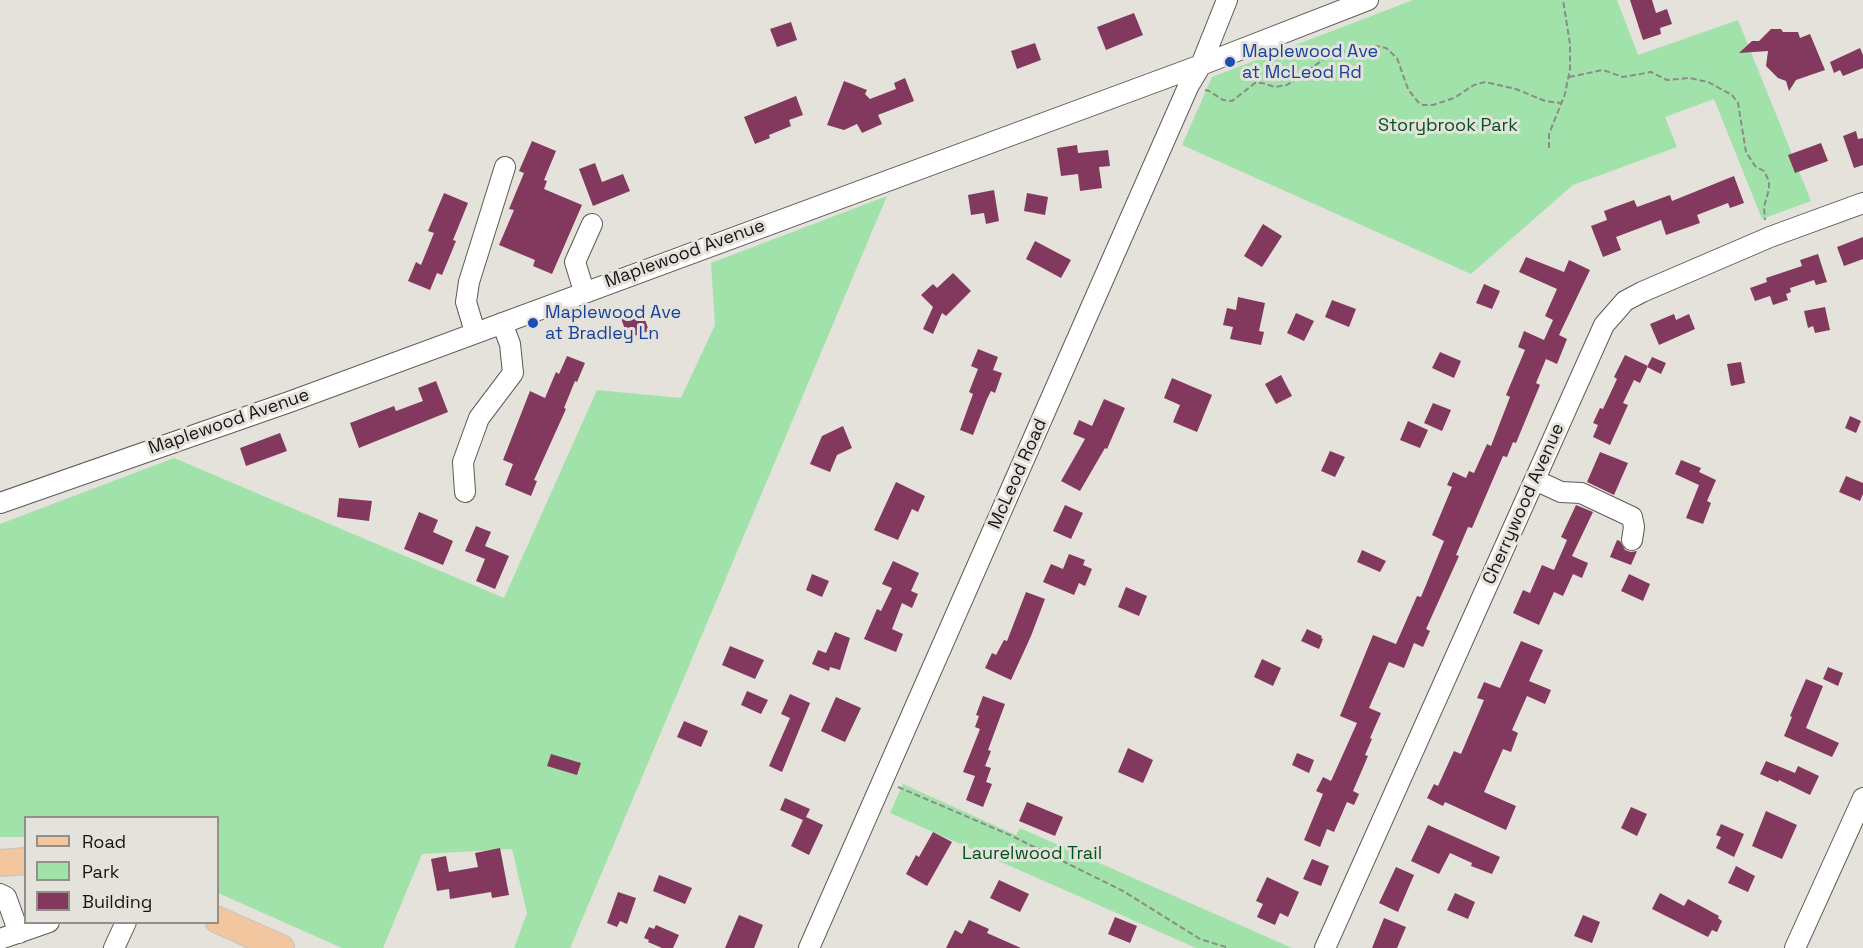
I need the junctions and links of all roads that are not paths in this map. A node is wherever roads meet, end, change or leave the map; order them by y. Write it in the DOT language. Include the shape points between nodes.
graph roads {
  1 [pos="1227,0"];
  2 [pos="1368,0"];
  3 [pos="1201,65"];
  4 [pos="505,167"];
  5 [pos="1863,203"];
  6 [pos="592,224"];
  7 [pos="584,291"];
  8 [pos="502,322"];
  9 [pos="476,332"];
  10 [pos="1534,480"];
  11 [pos="465,492"];
  12 [pos="0,503"];
  13 [pos="1632,540"];
  14 [pos="1863,798"];
  15 [pos="24,861"];
  16 [pos="0,863"];
  17 [pos="0,894"];
  18 [pos="219,920"];
  19 [pos="44,924"];
  20 [pos="125,924"];
  21 [pos="19,933"];
  22 [pos="0,939"];
  23 [pos="114,948"];
  24 [pos="281,948"];
  25 [pos="809,948"];
  26 [pos="1325,948"];
  27 [pos="1796,948"];
  1 -- 3 [label="street, McLeod Road"];
  2 -- 3 [label="street, Maplewood Avenue"];
  3 -- 7 [label="street, Maplewood Avenue"];
  3 -- 25 [label="street, McLeod Road"];
  4 -- 9 [label="street" via="469,282 466,302"];
  5 -- 10 [label="street, Cherrywood Avenue" via="1770,237 1625,301 1604,325"];
  6 -- 7 [label="street" via="575,262"];
  7 -- 8 [label="street, Maplewood Avenue"];
  8 -- 9 [label="street, Maplewood Avenue"];
  8 -- 11 [label="street" via="510,344 513,373 479,418 463,462"];
  9 -- 12 [label="street, Maplewood Avenue"];
  10 -- 13 [label="street" via="1561,492 1581,493 1632,517"];
  10 -- 26 [label="street, Cherrywood Avenue"];
  14 -- 27 [label="street"];
  15 -- 16 [label="main road"];
  17 -- 21 [label="street" via="6,897"];
  18 -- 24 [label="main road"];
  19 -- 21 [label="street"];
  20 -- 23 [label="street"];
  21 -- 22 [label="street"];
}
